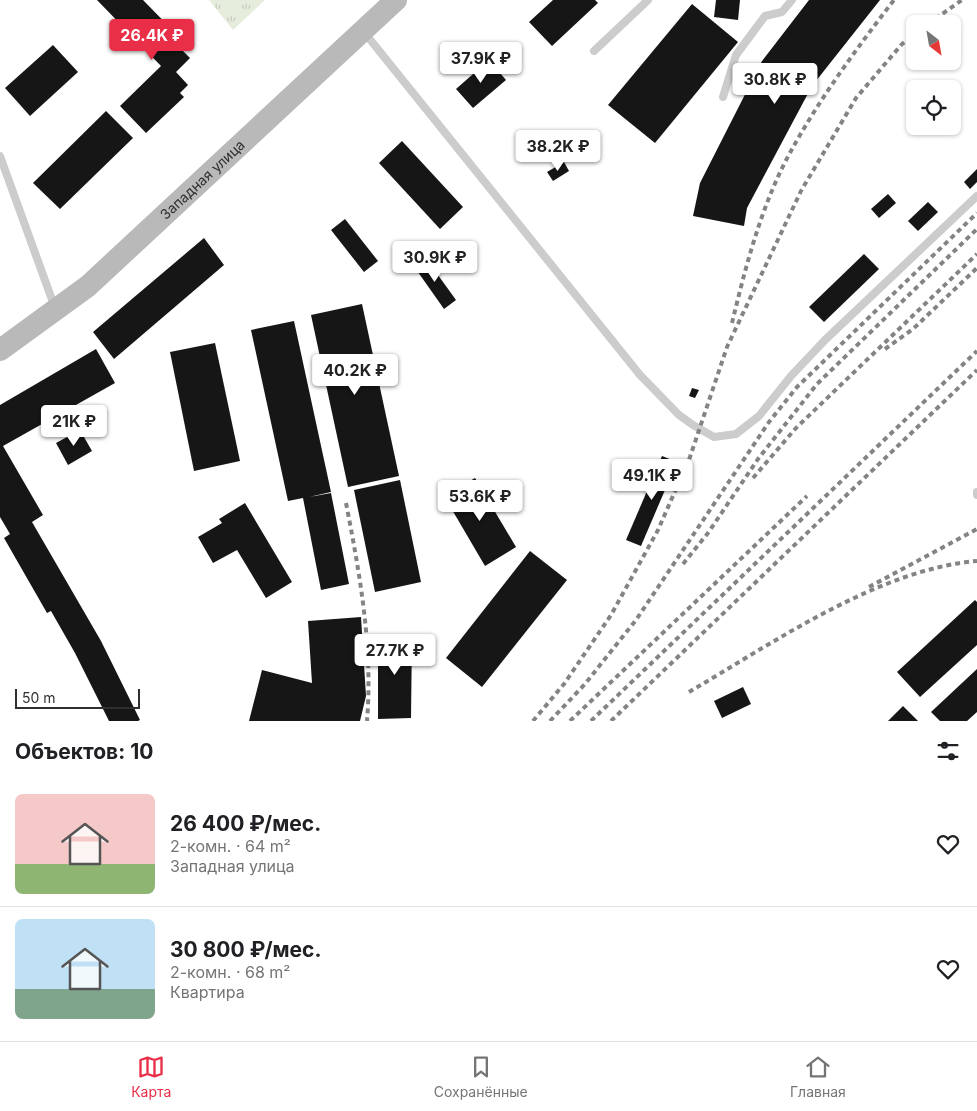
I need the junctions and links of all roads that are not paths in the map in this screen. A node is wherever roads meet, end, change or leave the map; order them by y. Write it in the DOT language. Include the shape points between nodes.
graph roads {
  1 [pos="396,0"];
  2 [pos="648,0"];
  3 [pos="792,0"];
  4 [pos="363,30"];
  5 [pos="594,52"];
  6 [pos="723,97"];
  7 [pos="0,156"];
  8 [pos="977,196"];
  9 [pos="56,310"];
  10 [pos="0,350"];
  1 -- 4 [label="main road, Западная улица"];
  2 -- 5 [label="lane"];
  3 -- 6 [label="lane" via="782,12 765,16 736,56"];
  4 -- 8 [label="lane" via="640,375 679,415 714,437 736,434 759,416 825,340"];
  4 -- 9 [label="main road, Западная улица" via="88,286"];
  7 -- 9 [label="lane"];
  9 -- 10 [label="main road, Западная улица"];
}
